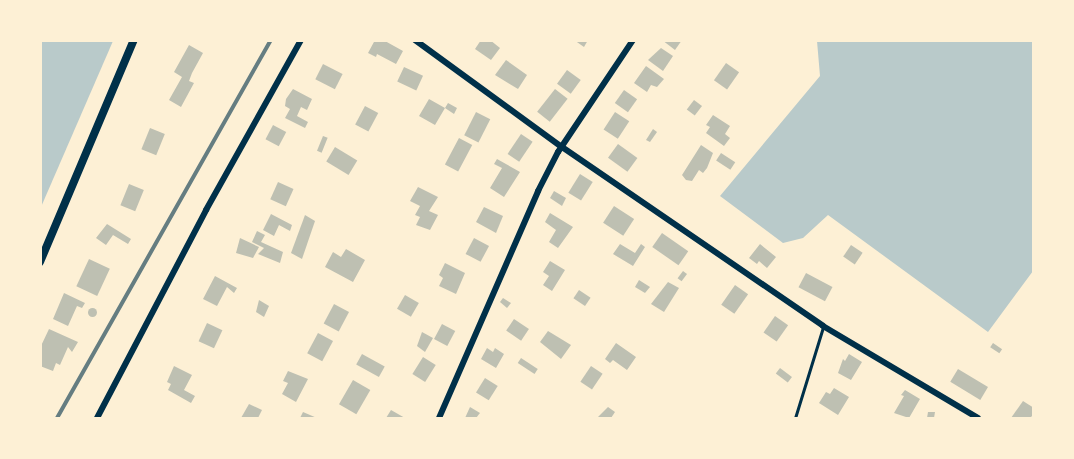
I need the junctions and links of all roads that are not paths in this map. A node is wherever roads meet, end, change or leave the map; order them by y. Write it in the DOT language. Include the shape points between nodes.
graph roads {
  1 [pos="135,40"];
  2 [pos="301,40"];
  3 [pos="415,40"];
  4 [pos="633,40"];
  5 [pos="562,147"];
  6 [pos="40,262"];
  7 [pos="824,326"];
  8 [pos="97,418"];
  9 [pos="439,418"];
  10 [pos="795,418"];
  11 [pos="978,418"];
  1 -- 6 [label="main road"];
  2 -- 8 [label="street"];
  3 -- 5 [label="street"];
  4 -- 5 [label="street"];
  5 -- 7 [label="street"];
  5 -- 9 [label="street" via="538,191"];
  7 -- 10 [label="lane"];
  7 -- 11 [label="street"];
}
